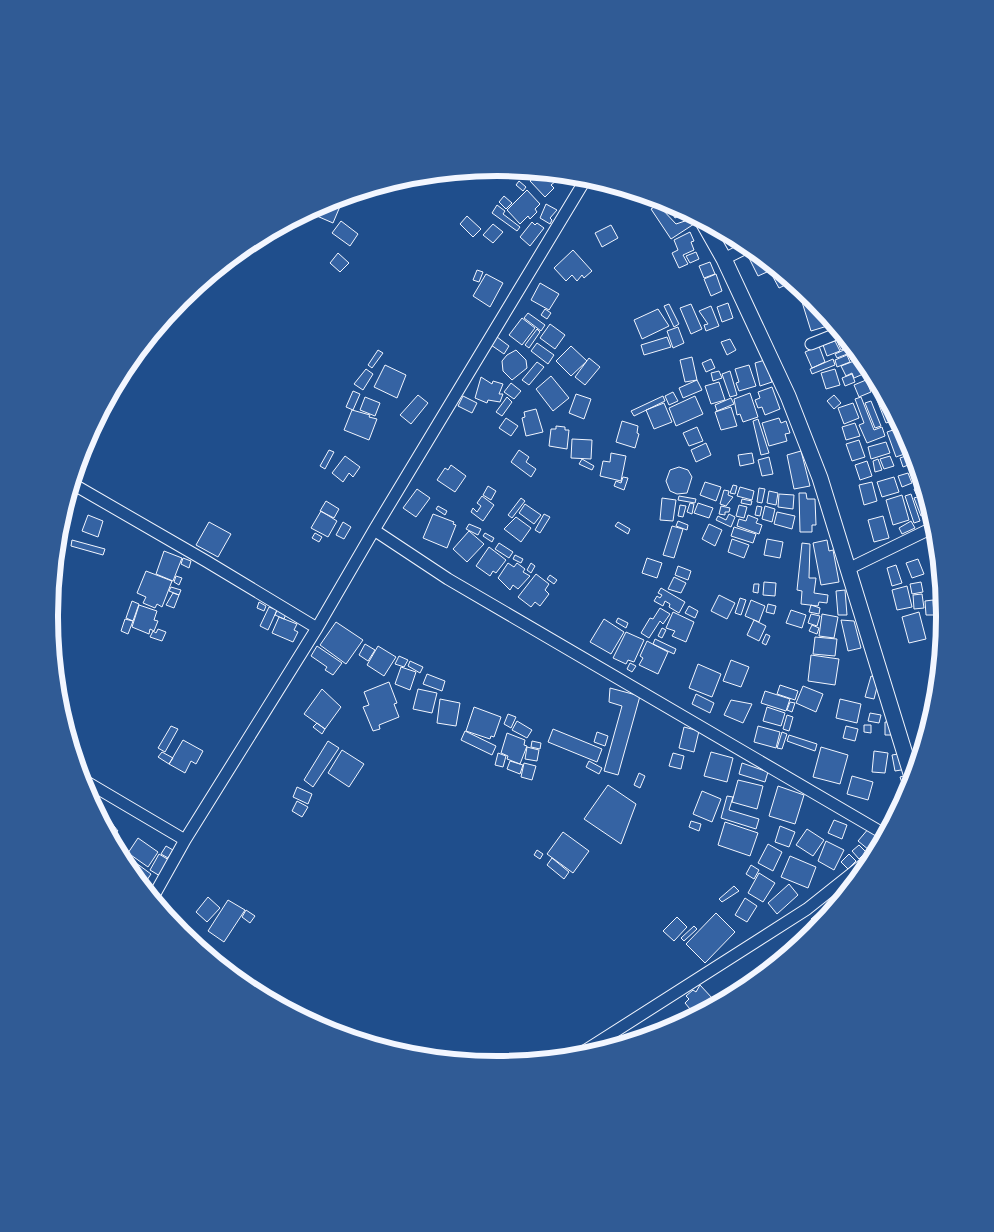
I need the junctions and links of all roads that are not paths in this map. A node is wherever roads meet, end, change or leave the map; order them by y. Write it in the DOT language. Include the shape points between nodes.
graph roads {
  1 [pos="582,185"];
  2 [pos="708,230"];
  3 [pos="741,251"];
  4 [pos="724,259"];
  5 [pos="834,335"];
  6 [pos="811,344"];
  7 [pos="77,487"];
  8 [pos="374,530"];
  9 [pos="928,530"];
  10 [pos="848,569"];
  11 [pos="317,628"];
  12 [pos="910,766"];
  13 [pos="91,785"];
  14 [pos="880,832"];
  15 [pos="185,840"];
  16 [pos="853,873"];
  17 [pos="156,893"];
  18 [pos="595,1045"];
  1 -- 8 [label="street"];
  2 -- 4 [label="main road"];
  3 -- 4 [label="street"];
  4 -- 10 [label="main road" via="788,396 820,478"];
  5 -- 6 [label="street"];
  7 -- 11 [label="street"];
  8 -- 11 [label="street"];
  8 -- 14 [label="street" via="448,578"];
  9 -- 10 [label="street"];
  10 -- 12 [label="main road"];
  11 -- 15 [label="street"];
  13 -- 15 [label="street"];
  15 -- 17 [label="street"];
  16 -- 18 [label="street" via="807,909"];
}
